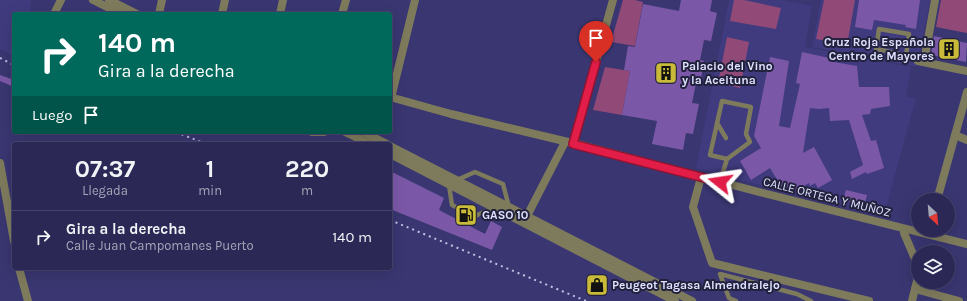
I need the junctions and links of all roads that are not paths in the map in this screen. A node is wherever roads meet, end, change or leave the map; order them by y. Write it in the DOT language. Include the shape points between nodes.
graph roads {
  1 [pos="61,0"];
  2 [pos="93,0"];
  3 [pos="162,0"];
  4 [pos="225,0"];
  5 [pos="282,0"];
  6 [pos="346,0"];
  7 [pos="415,0"];
  8 [pos="613,0"];
  9 [pos="935,0"];
  10 [pos="112,1"];
  11 [pos="55,12"];
  12 [pos="116,12"];
  13 [pos="133,12"];
  14 [pos="159,12"];
  15 [pos="222,12"];
  16 [pos="280,12"];
  17 [pos="343,12"];
  18 [pos="906,56"];
  19 [pos="921,62"];
  20 [pos="967,71"];
  21 [pos="392,90"];
  22 [pos="967,92"];
  23 [pos="392,99"];
  24 [pos="717,124"];
  25 [pos="349,134"];
  26 [pos="367,134"];
  27 [pos="955,135"];
  28 [pos="726,138"];
  29 [pos="967,140"];
  30 [pos="366,142"];
  31 [pos="383,142"];
  32 [pos="565,142"];
  33 [pos="573,144"];
  34 [pos="392,147"];
  35 [pos="392,155"];
  36 [pos="727,159"];
  37 [pos="0,163"];
  38 [pos="701,177"];
  39 [pos="457,180"];
  40 [pos="720,182"];
  41 [pos="449,185"];
  42 [pos="939,193"];
  43 [pos="509,207"];
  44 [pos="493,208"];
  45 [pos="527,216"];
  46 [pos="904,229"];
  47 [pos="12,230"];
  48 [pos="911,230"];
  49 [pos="944,237"];
  50 [pos="967,244"];
  51 [pos="911,250"];
  52 [pos="20,270"];
  53 [pos="915,289"];
  54 [pos="28,301"];
  55 [pos="675,301"];
  56 [pos="692,301"];
  57 [pos="736,301"];
  58 [pos="811,301"];
  59 [pos="869,301"];
  60 [pos="912,301"];
  61 [pos="959,301"];
  1 -- 11 [label="street"];
  2 -- 12 [label="street"];
  3 -- 14 [label="street"];
  4 -- 15 [label="street"];
  5 -- 16 [label="street"];
  6 -- 17 [label="street"];
  7 -- 21 [label="street"];
  8 -- 33 [label="street"];
  9 -- 19 [label="street"];
  10 -- 13 [label="street"];
  18 -- 18 [label="lane" via="909,34 879,29 876,49"];
  18 -- 19 [label="lane"];
  19 -- 20 [label="street"];
  22 -- 27 [label="street"];
  23 -- 32 [label="street, CALLE ORTEGA Y MUÑOZ"];
  24 -- 28 [label="lane"];
  24 -- 36 [label="lane" via="710,155"];
  24 -- 36 [label="lane" via="722,101 751,107 746,134 750,142"];
  25 -- 30 [label="street"];
  26 -- 31 [label="street"];
  27 -- 29 [label="street"];
  27 -- 42 [label="street"];
  32 -- 33 [label="street, CALLE ORTEGA Y MUÑOZ"];
  32 -- 45 [label="street"];
  33 -- 38 [label="street, CALLE ORTEGA Y MUÑOZ"];
  34 -- 39 [label="street"];
  35 -- 41 [label="street"];
  36 -- 40 [label="lane"];
  37 -- 47 [label="street"];
  38 -- 40 [label="street, CALLE ORTEGA Y MUÑOZ"];
  38 -- 59 [label="street" via="693,207 712,263"];
  39 -- 43 [label="street"];
  39 -- 43 [label="lane" via="475,172 503,184"];
  40 -- 46 [label="street, CALLE ORTEGA Y MUÑOZ"];
  41 -- 44 [label="street"];
  41 -- 44 [label="lane" via="452,205 475,216"];
  43 -- 45 [label="street"];
  44 -- 55 [label="street"];
  45 -- 56 [label="street"];
  46 -- 48 [label="street, CALLE ORTEGA Y MUÑOZ"];
  46 -- 51 [label="street"];
  49 -- 50 [label="street, CALLE ORTEGA Y MUÑOZ"];
  52 -- 54 [label="street"];
  53 -- 60 [label="street"];
  53 -- 61 [label="street"];
  57 -- 58 [label="lane" via="729,298 720,274 797,294"];
}
